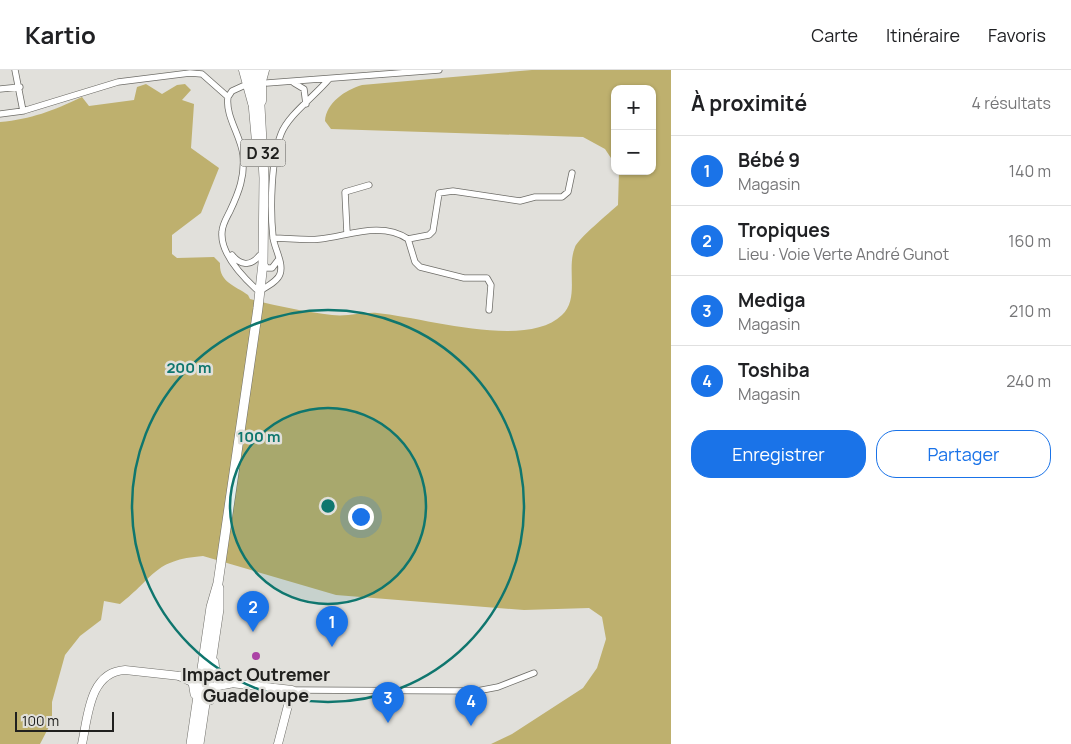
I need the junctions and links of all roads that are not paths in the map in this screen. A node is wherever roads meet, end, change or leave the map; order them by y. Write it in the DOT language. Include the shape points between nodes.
graph roads {
  1 [pos="15,70"];
  2 [pos="244,70"];
  3 [pos="250,70"];
  4 [pos="258,70"];
  5 [pos="264,70"];
  6 [pos="439,70"];
  7 [pos="200,72"];
  8 [pos="329,79"];
  9 [pos="290,82"];
  10 [pos="268,83"];
  11 [pos="243,86"];
  12 [pos="20,87"];
  13 [pos="0,89"];
  14 [pos="228,96"];
  15 [pos="257,102"];
  16 [pos="306,104"];
  17 [pos="23,111"];
  18 [pos="0,114"];
  19 [pos="572,173"];
  20 [pos="368,185"];
  21 [pos="347,233"];
  22 [pos="265,238"];
  23 [pos="408,239"];
  24 [pos="226,249"];
  25 [pos="261,259"];
  26 [pos="279,259"];
  27 [pos="258,290"];
  28 [pos="490,310"];
  29 [pos="210,644"];
  30 [pos="534,673"];
  31 [pos="180,676"];
  32 [pos="231,683"];
  33 [pos="292,690"];
  34 [pos="195,743"];
  35 [pos="82,744"];
  36 [pos="278,744"];
  1 -- 12 [label="street"];
  2 -- 15 [label="highway"];
  3 -- 15 [label="main road, D 32"];
  4 -- 15 [label="main road, D 32"];
  5 -- 15 [label="highway"];
  6 -- 8 [label="street"];
  7 -- 14 [label="street"];
  7 -- 17 [label="street" via="118,82"];
  8 -- 9 [label="street"];
  8 -- 16 [label="street"];
  9 -- 10 [label="street"];
  9 -- 16 [label="street" via="302,86"];
  11 -- 14 [label="street"];
  12 -- 13 [label="street"];
  12 -- 17 [label="street"];
  14 -- 24 [label="street" via="229,111 242,146 243,169 240,190 222,229"];
  15 -- 22 [label="main road, D 32"];
  16 -- 22 [label="street" via="288,122 279,141"];
  17 -- 18 [label="street"];
  19 -- 23 [label="street" via="568,192 562,197 535,197 520,201 445,191 439,193 433,231 429,235"];
  20 -- 21 [label="street" via="345,192"];
  21 -- 22 [label="street" via="322,239"];
  21 -- 23 [label="street" via="388,231"];
  22 -- 25 [label="main road, D 32"];
  22 -- 26 [label="street"];
  23 -- 28 [label="street" via="415,262 420,267 464,278 487,278 491,285"];
  24 -- 25 [label="street" via="240,263"];
  24 -- 27 [label="street"];
  25 -- 26 [label="street" via="267,268 272,268"];
  25 -- 27 [label="main road, D 32"];
  26 -- 27 [label="street" via="280,275"];
  27 -- 29 [label="main road, D 32" via="218,583 218,609"];
  29 -- 31 [label="main road" via="198,669"];
  29 -- 32 [label="main road" via="215,672"];
  29 -- 34 [label="main road, D 32"];
  30 -- 33 [label="street" via="478,691"];
  31 -- 34 [label="main road" via="191,680 195,687 189,734"];
  31 -- 35 [label="street" via="125,670 104,676 96,689"];
  32 -- 33 [label="street"];
  32 -- 34 [label="main road" via="212,690 204,733"];
  33 -- 36 [label="street"];
}
